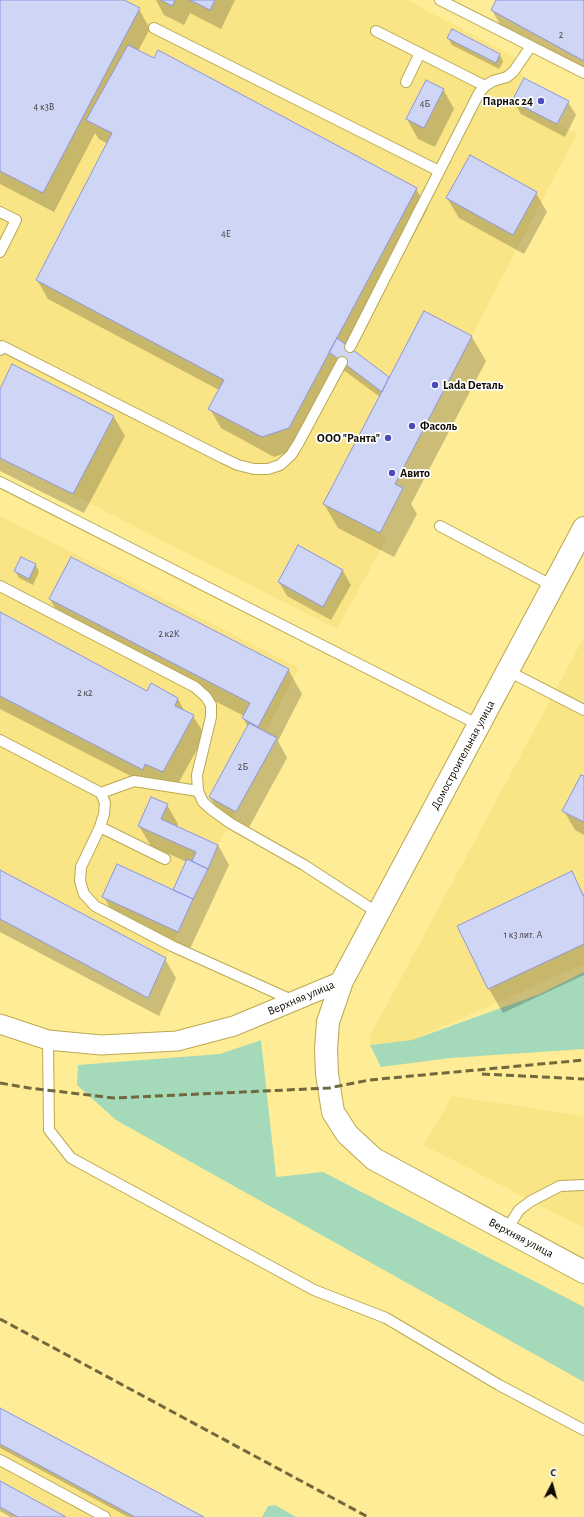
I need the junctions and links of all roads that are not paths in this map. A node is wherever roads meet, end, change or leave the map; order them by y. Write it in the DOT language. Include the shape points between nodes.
graph roads {
  1 [pos="440,0"];
  2 [pos="154,28"];
  3 [pos="376,31"];
  4 [pos="531,46"];
  5 [pos="420,53"];
  6 [pos="584,73"];
  7 [pos="406,82"];
  8 [pos="485,86"];
  9 [pos="439,171"];
  10 [pos="0,212"];
  11 [pos="0,252"];
  12 [pos="350,347"];
  13 [pos="0,350"];
  14 [pos="342,362"];
  15 [pos="0,482"];
  16 [pos="440,526"];
  17 [pos="584,528"];
  18 [pos="0,586"];
  19 [pos="553,586"];
  20 [pos="508,671"];
  21 [pos="584,710"];
  22 [pos="479,725"];
  23 [pos="0,740"];
  24 [pos="198,791"];
  25 [pos="101,793"];
  26 [pos="100,827"];
  27 [pos="166,859"];
  28 [pos="378,913"];
  29 [pos="342,981"];
  30 [pos="294,1001"];
  31 [pos="0,1024"];
  32 [pos="48,1040"];
  33 [pos="584,1185"];
  34 [pos="506,1231"];
  35 [pos="584,1272"];
  36 [pos="584,1430"];
  37 [pos="0,1460"];
  38 [pos="105,1517"];
  1 -- 4 [label="lane"];
  2 -- 9 [label="lane"];
  3 -- 5 [label="lane"];
  4 -- 6 [label="lane"];
  4 -- 8 [label="lane" via="514,72"];
  5 -- 7 [label="lane"];
  5 -- 8 [label="lane"];
  8 -- 9 [label="lane"];
  9 -- 12 [label="lane"];
  10 -- 11 [label="lane" via="16,220"];
  13 -- 14 [label="lane" via="2,346 222,458 254,469 268,469 280,465 291,455"];
  15 -- 22 [label="lane"];
  16 -- 19 [label="lane"];
  17 -- 19 [label="street, Домостроительная улица"];
  18 -- 24 [label="lane" via="195,687 206,697 211,705 211,716 197,775"];
  19 -- 20 [label="street, Домостроительная улица"];
  20 -- 21 [label="lane"];
  20 -- 22 [label="street, Домостроительная улица"];
  22 -- 28 [label="street, Домостроительная улица"];
  23 -- 25 [label="lane"];
  24 -- 25 [label="lane" via="134,781"];
  24 -- 28 [label="lane" via="203,802 218,814"];
  25 -- 26 [label="lane" via="105,804"];
  26 -- 27 [label="lane"];
  26 -- 30 [label="lane" via="81,867 80,881 84,894 94,906 172,946"];
  28 -- 29 [label="street, Домостроительная улица"];
  29 -- 30 [label="street, Верхняя улица"];
  29 -- 34 [label="street, Верхняя улица" via="328,1022 326,1055 333,1112 347,1134 374,1159"];
  30 -- 32 [label="street, Верхняя улица" via="234,1026 177,1041 101,1045"];
  31 -- 32 [label="street, Верхняя улица"];
  32 -- 36 [label="lane" via="49,1130 71,1158 314,1290 386,1318 499,1385"];
  33 -- 34 [label="lane" via="560,1186 531,1201 519,1210"];
  34 -- 35 [label="street, Верхняя улица"];
  37 -- 38 [label="lane"];
}
